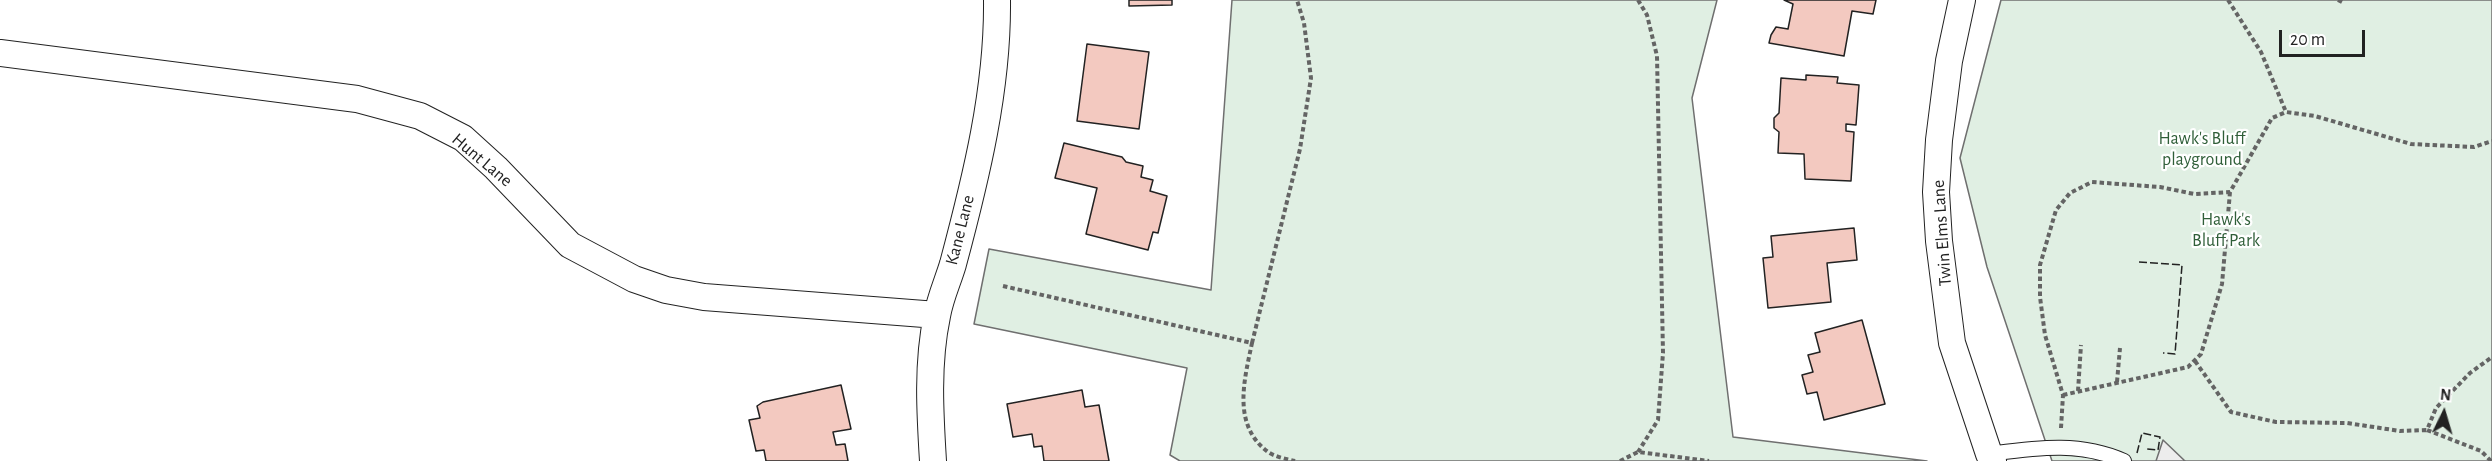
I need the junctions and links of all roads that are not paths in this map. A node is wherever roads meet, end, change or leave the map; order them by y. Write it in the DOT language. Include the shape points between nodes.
graph roads {
  1 [pos="997,0"];
  2 [pos="1962,0"];
  3 [pos="0,53"];
  4 [pos="937,315"];
  5 [pos="1990,459"];
  6 [pos="933,461"];
  7 [pos="2124,461"];
  1 -- 4 [label="street, Kane Lane" via="994,84 953,264"];
  2 -- 5 [label="street, Twin Elms Lane" via="1938,140 1938,231 1952,343"];
  3 -- 4 [label="street, Hunt Lane" via="357,99 420,116 463,138 570,245 634,279 704,297"];
  4 -- 6 [label="street, Kane Lane" via="931,370"];
  5 -- 7 [label="lane" via="2059,447 2086,448"];
}
